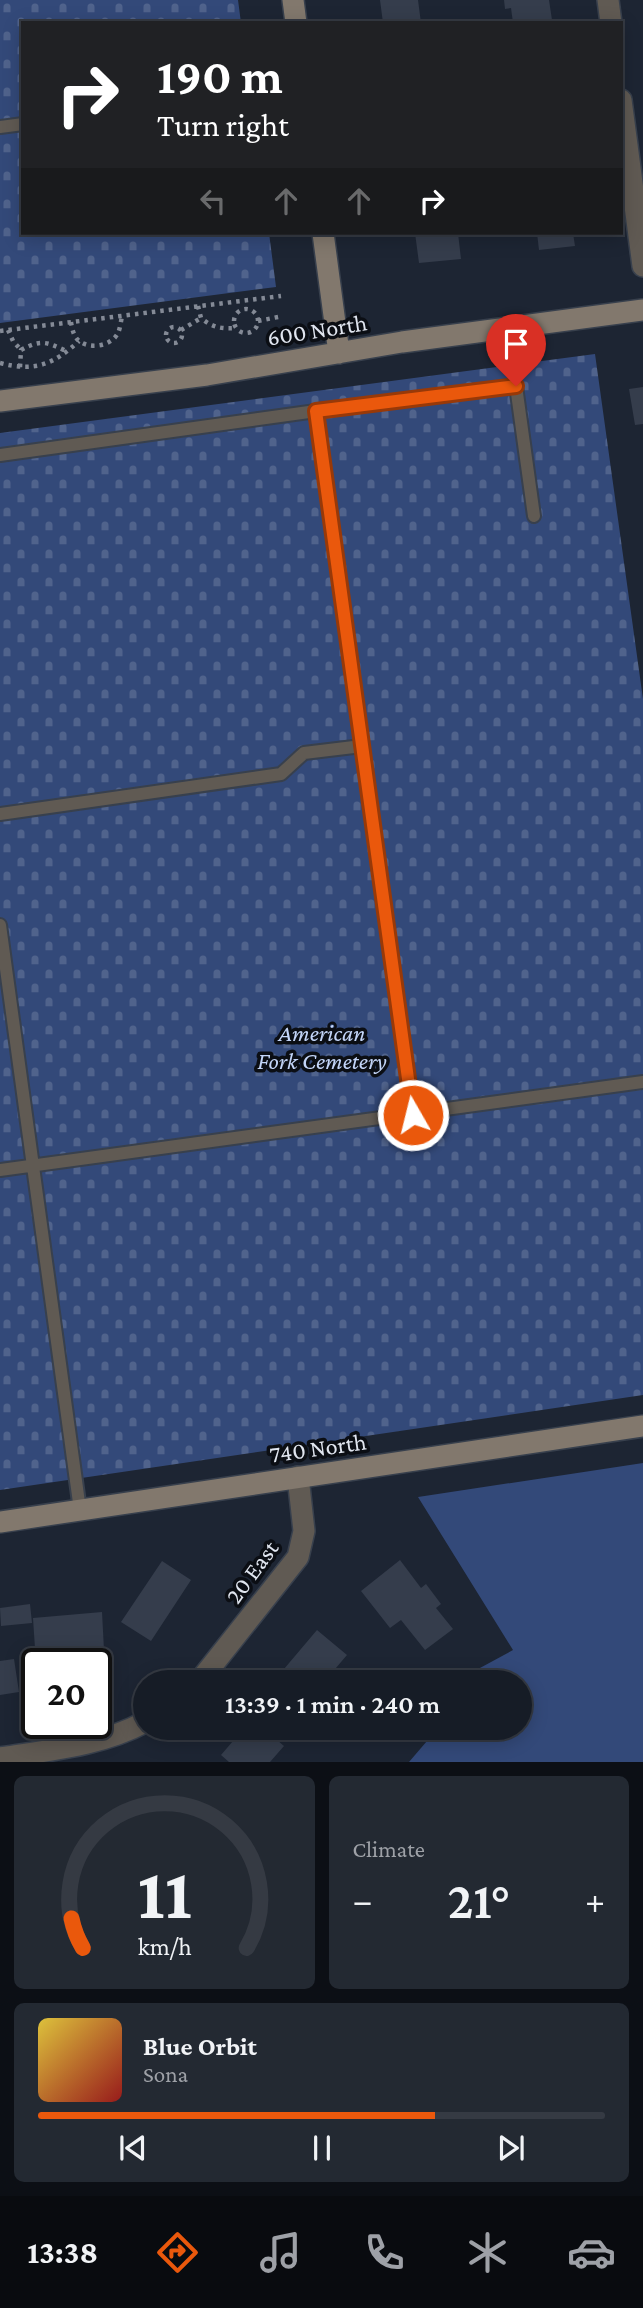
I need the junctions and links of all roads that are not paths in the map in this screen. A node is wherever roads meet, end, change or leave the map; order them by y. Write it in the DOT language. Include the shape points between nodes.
graph roads {
  1 [pos="293,0"];
  2 [pos="608,0"];
  3 [pos="296,21"];
  4 [pos="611,21"];
  5 [pos="623,115"];
  6 [pos="21,124"];
  7 [pos="0,127"];
  8 [pos="323,235"];
  9 [pos="643,265"];
  10 [pos="643,310"];
  11 [pos="339,353"];
  12 [pos="0,401"];
  13 [pos="316,411"];
  14 [pos="0,455"];
  15 [pos="534,516"];
  16 [pos="362,746"];
  17 [pos="0,814"];
  18 [pos="0,925"];
  19 [pos="643,1082"];
  20 [pos="413,1115"];
  21 [pos="32,1165"];
  22 [pos="0,1170"];
  23 [pos="643,1426"];
  24 [pos="298,1477"];
  25 [pos="80,1510"];
  26 [pos="0,1522"];
  27 [pos="209,1670"];
  28 [pos="133,1728"];
  29 [pos="11,1758"];
  1 -- 3 [label="street"];
  2 -- 4 [label="street"];
  5 -- 9 [label="street"];
  6 -- 7 [label="lane"];
  8 -- 11 [label="street"];
  10 -- 11 [label="street, 600 North"];
  11 -- 12 [label="street, 600 North"];
  13 -- 14 [label="lane"];
  13 -- 15 [label="lane" via="516,386"];
  13 -- 16 [label="lane"];
  16 -- 17 [label="lane" via="304,753 281,774"];
  16 -- 20 [label="lane"];
  18 -- 21 [label="lane"];
  19 -- 20 [label="lane"];
  20 -- 21 [label="lane"];
  21 -- 22 [label="lane"];
  21 -- 25 [label="lane"];
  23 -- 24 [label="street, 740 North"];
  24 -- 25 [label="street, 740 North"];
  24 -- 27 [label="street, 20 East" via="304,1531 298,1557"];
  25 -- 26 [label="street, 740 North"];
  28 -- 29 [label="street" via="115,1737"];
}
